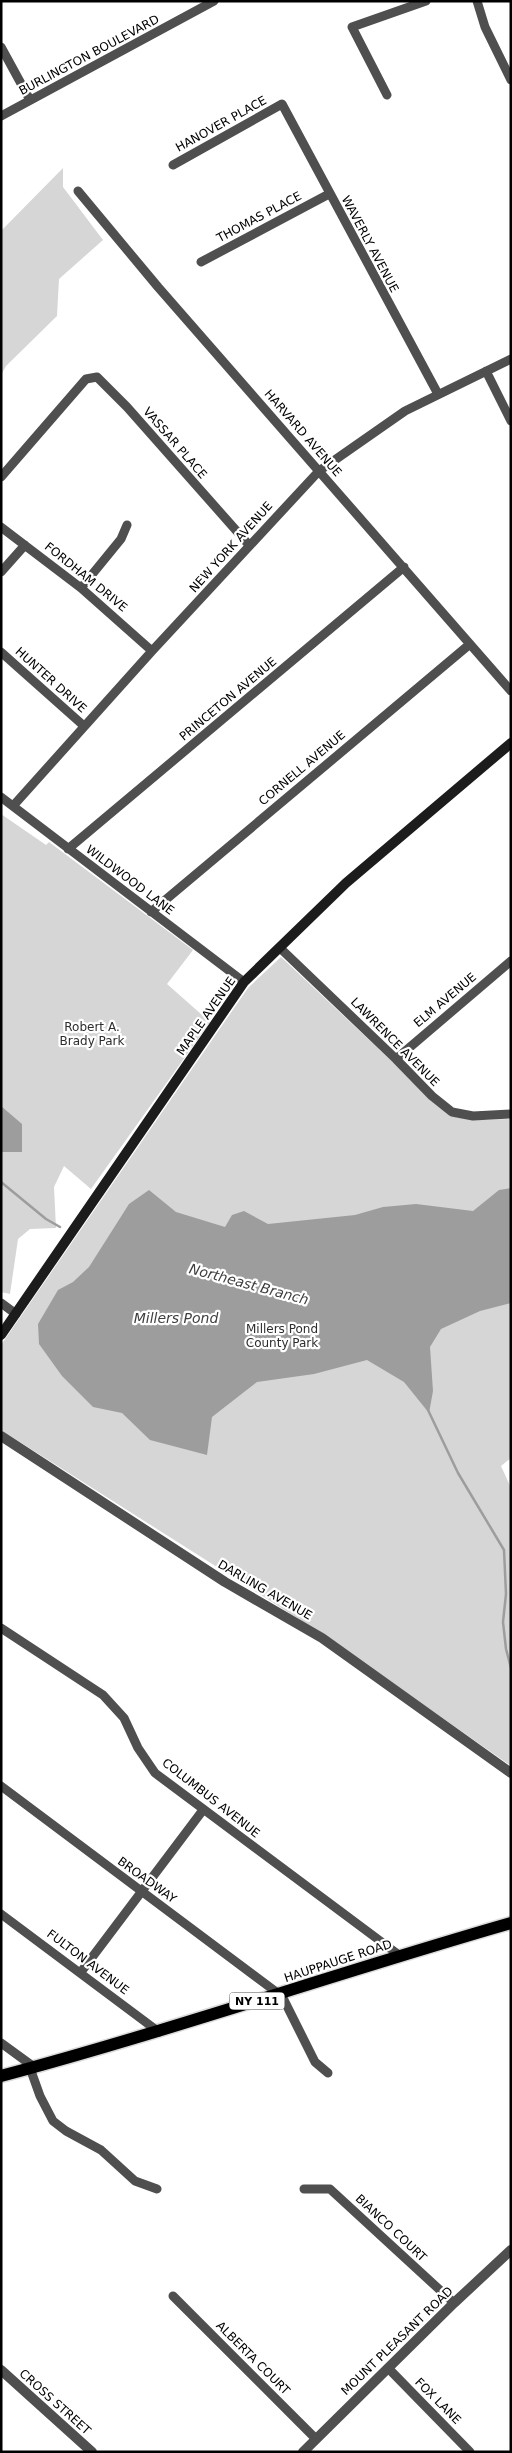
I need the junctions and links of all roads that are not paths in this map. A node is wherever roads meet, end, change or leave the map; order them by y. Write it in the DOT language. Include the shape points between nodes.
graph roads {
  1 [pos="214,1"];
  2 [pos="426,1"];
  3 [pos="477,1"];
  4 [pos="1,47"];
  5 [pos="511,80"];
  6 [pos="387,95"];
  7 [pos="30,100"];
  8 [pos="282,104"];
  9 [pos="1,116"];
  10 [pos="173,164"];
  11 [pos="78,191"];
  12 [pos="329,194"];
  13 [pos="201,262"];
  14 [pos="511,359"];
  15 [pos="486,371"];
  16 [pos="438,394"];
  17 [pos="511,421"];
  18 [pos="319,472"];
  19 [pos="1,477"];
  20 [pos="127,525"];
  21 [pos="1,527"];
  22 [pos="25,545"];
  23 [pos="249,545"];
  24 [pos="404,567"];
  25 [pos="1,572"];
  26 [pos="81,588"];
  27 [pos="470,644"];
  28 [pos="152,651"];
  29 [pos="1,652"];
  30 [pos="511,691"];
  31 [pos="84,726"];
  32 [pos="511,743"];
  33 [pos="1,797"];
  34 [pos="13,806"];
  35 [pos="68,849"];
  36 [pos="151,912"];
  37 [pos="280,948"];
  38 [pos="511,961"];
  39 [pos="244,982"];
  40 [pos="396,1059"];
  41 [pos="511,1114"];
  42 [pos="1,1303"];
  43 [pos="16,1314"];
  44 [pos="1,1335"];
  45 [pos="1,1436"];
  46 [pos="1,1628"];
  47 [pos="511,1773"];
  48 [pos="1,1786"];
  49 [pos="203,1810"];
  50 [pos="141,1891"];
  51 [pos="1,1914"];
  52 [pos="511,1923"];
  53 [pos="399,1955"];
  54 [pos="81,1972"];
  55 [pos="280,1994"];
  56 [pos="159,2032"];
  57 [pos="1,2043"];
  58 [pos="32,2068"];
  59 [pos="328,2073"];
  60 [pos="1,2076"];
  61 [pos="157,2189"];
  62 [pos="304,2189"];
  63 [pos="511,2250"];
  64 [pos="173,2296"];
  65 [pos="454,2303"];
  66 [pos="388,2368"];
  67 [pos="2,2373"];
  68 [pos="316,2438"];
  69 [pos="92,2452"];
  70 [pos="303,2452"];
  71 [pos="470,2452"];
  1 -- 7 [label="street, BURLINGTON BOULEVARD"];
  2 -- 6 [label="street" via="352,27"];
  3 -- 5 [label="street" via="485,26"];
  4 -- 7 [label="street"];
  7 -- 9 [label="street, BURLINGTON BOULEVARD"];
  8 -- 10 [label="street, HANOVER PLACE"];
  8 -- 12 [label="street, WAVERLY AVENUE"];
  11 -- 18 [label="street, HARVARD AVENUE"];
  12 -- 13 [label="street, THOMAS PLACE"];
  12 -- 16 [label="street, WAVERLY AVENUE"];
  14 -- 15 [label="street, NEW YORK AVENUE"];
  15 -- 16 [label="street, NEW YORK AVENUE"];
  15 -- 17 [label="street"];
  16 -- 18 [label="street, NEW YORK AVENUE" via="382,426"];
  18 -- 23 [label="street, NEW YORK AVENUE"];
  18 -- 24 [label="street, HARVARD AVENUE"];
  19 -- 23 [label="street, VASSAR PLACE" via="77,389 91,377 97,377"];
  20 -- 26 [label="street" via="121,539"];
  21 -- 22 [label="street, FORDHAM DRIVE"];
  22 -- 25 [label="street"];
  22 -- 26 [label="street, FORDHAM DRIVE"];
  23 -- 28 [label="street, NEW YORK AVENUE"];
  24 -- 27 [label="street, HARVARD AVENUE"];
  24 -- 35 [label="street, PRINCETON AVENUE"];
  26 -- 28 [label="street, FORDHAM DRIVE"];
  27 -- 30 [label="street, HARVARD AVENUE"];
  27 -- 36 [label="street, CORNELL AVENUE"];
  28 -- 31 [label="street, NEW YORK AVENUE"];
  29 -- 31 [label="street, HUNTER DRIVE"];
  31 -- 34 [label="street, NEW YORK AVENUE"];
  32 -- 37 [label="main road, MAPLE AVENUE" via="346,882"];
  33 -- 34 [label="street, WILDWOOD LANE"];
  34 -- 35 [label="street, WILDWOOD LANE"];
  35 -- 36 [label="street, WILDWOOD LANE"];
  36 -- 39 [label="street, WILDWOOD LANE"];
  37 -- 39 [label="main road, MAPLE AVENUE"];
  37 -- 40 [label="street, LAWRENCE AVENUE"];
  38 -- 40 [label="street, ELM AVENUE"];
  39 -- 43 [label="main road, MAPLE AVENUE"];
  40 -- 41 [label="street, LAWRENCE AVENUE" via="452,1112 473,1116"];
  42 -- 43 [label="street"];
  43 -- 44 [label="main road, MAPLE AVENUE"];
  45 -- 47 [label="street, DARLING AVENUE" via="225,1582 322,1638"];
  46 -- 49 [label="street, COLUMBUS AVENUE" via="103,1696 124,1718 138,1748 155,1773"];
  48 -- 50 [label="street, BROADWAY"];
  49 -- 50 [label="street"];
  49 -- 53 [label="street, COLUMBUS AVENUE"];
  50 -- 54 [label="street"];
  50 -- 55 [label="street, BROADWAY"];
  51 -- 54 [label="street, FULTON AVENUE"];
  52 -- 53 [label="main road, HAUPPAUGE ROAD / NY 111"];
  53 -- 55 [label="main road, HAUPPAUGE ROAD / NY 111"];
  54 -- 56 [label="street, FULTON AVENUE"];
  55 -- 56 [label="main road, HAUPPAUGE ROAD / NY 111"];
  55 -- 59 [label="street" via="315,2062"];
  56 -- 58 [label="main road, HAUPPAUGE ROAD / NY 111"];
  57 -- 58 [label="street"];
  58 -- 60 [label="main road, HAUPPAUGE ROAD / NY 111"];
  58 -- 61 [label="street" via="40,2096 53,2120 101,2150 135,2181"];
  62 -- 65 [label="street, BIANCO COURT" via="330,2189"];
  63 -- 65 [label="street, MOUNT PLEASANT ROAD"];
  64 -- 68 [label="street, ALBERTA COURT"];
  65 -- 66 [label="street, MOUNT PLEASANT ROAD"];
  66 -- 68 [label="street, MOUNT PLEASANT ROAD"];
  66 -- 71 [label="street, FOX LANE"];
  67 -- 69 [label="street, CROSS STREET"];
  68 -- 70 [label="street, MOUNT PLEASANT ROAD"];
}
